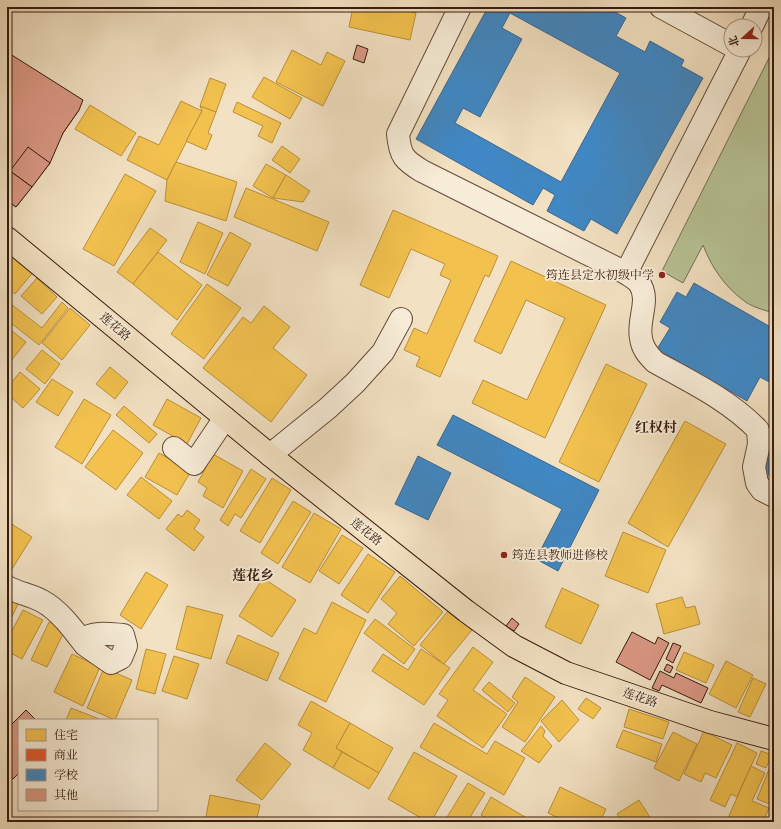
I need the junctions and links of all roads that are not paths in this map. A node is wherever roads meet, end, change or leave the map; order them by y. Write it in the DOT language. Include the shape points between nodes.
graph roads {
  1 [pos="460,7"];
  2 [pos="661,7"];
  3 [pos="761,7"];
  4 [pos="756,18"];
  5 [pos="723,41"];
  6 [pos="736,58"];
  7 [pos="8,242"];
  8 [pos="626,273"];
  9 [pos="401,319"];
  10 [pos="225,418"];
  11 [pos="174,448"];
  12 [pos="270,455"];
  13 [pos="774,496"];
  14 [pos="7,587"];
  15 [pos="82,640"];
  16 [pos="774,739"];
  1 -- 8 [label="street" via="398,134 399,147 405,159 422,171"];
  2 -- 5 [label="street"];
  3 -- 4 [label="street"];
  6 -- 8 [label="street"];
  7 -- 10 [label="main road, 莲花路"];
  8 -- 13 [label="street" via="638,282 643,292 640,337 646,352 655,362 723,400 758,430 759,444 754,467 757,483 762,490"];
  9 -- 12 [label="street" via="383,352 355,383"];
  10 -- 11 [label="street" via="194,464"];
  10 -- 12 [label="main road, 莲花路"];
  12 -- 16 [label="main road, 莲花路" via="466,611 514,646 566,673 710,722"];
  14 -- 15 [label="street" via="41,600"];
}
